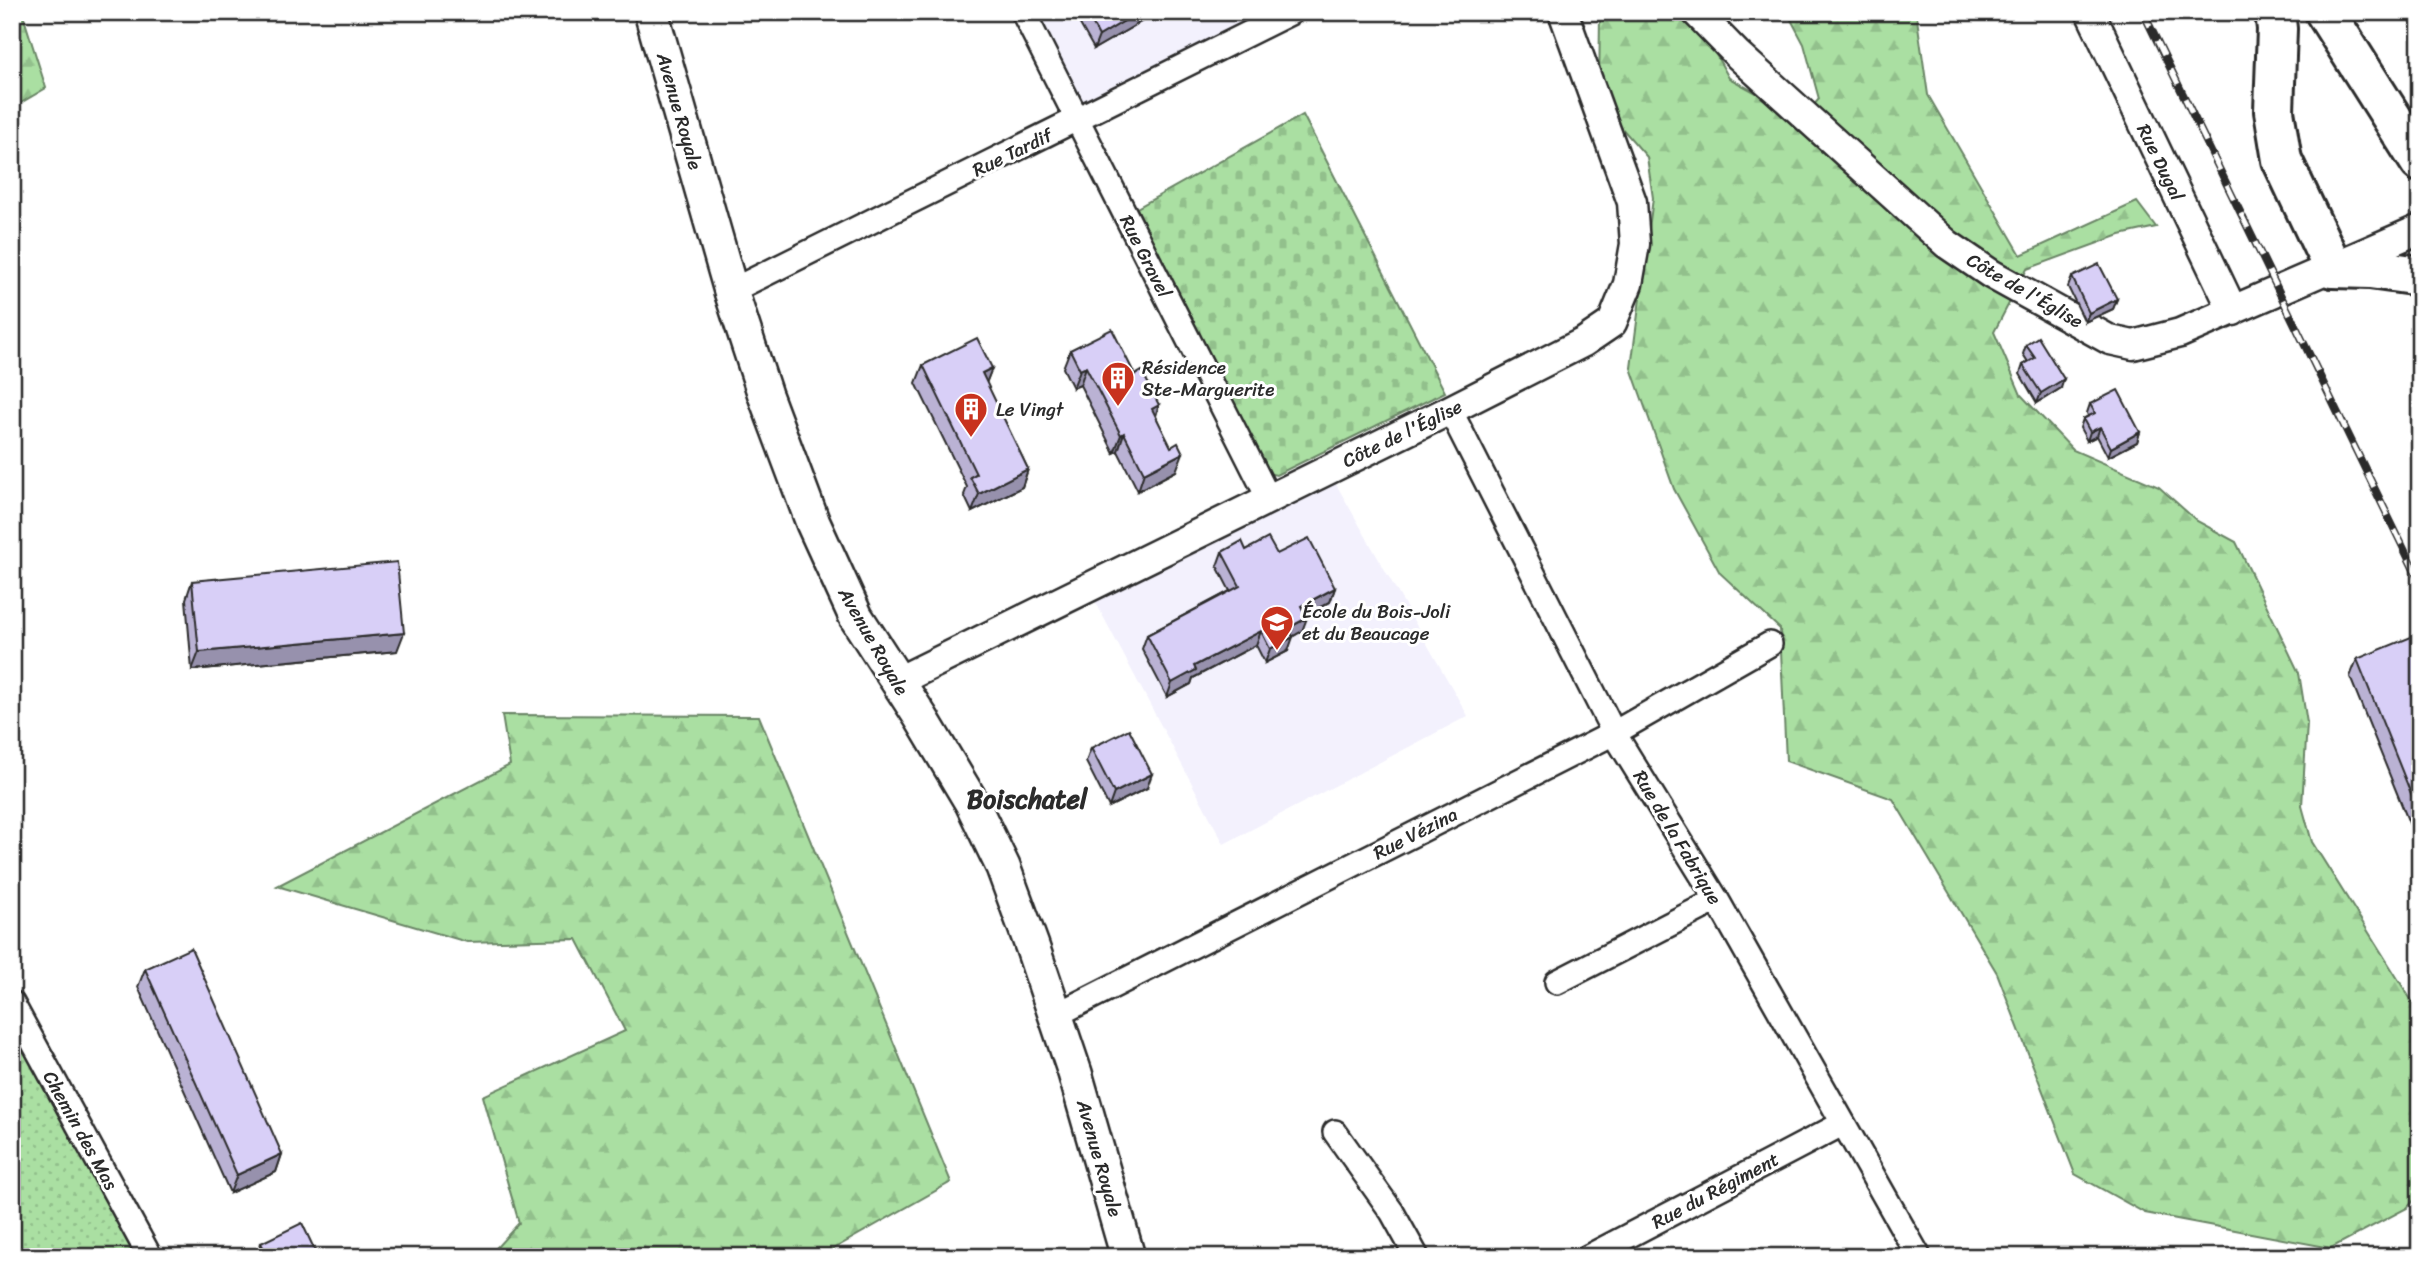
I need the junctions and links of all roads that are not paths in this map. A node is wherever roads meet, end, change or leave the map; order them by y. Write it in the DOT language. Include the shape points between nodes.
graph roads {
  1 [pos="652,12"];
  2 [pos="1023,12"];
  3 [pos="1292,12"];
  4 [pos="1563,12"];
  5 [pos="1696,12"];
  6 [pos="2090,12"];
  7 [pos="2275,12"];
  8 [pos="2325,12"];
  9 [pos="1078,119"];
  10 [pos="2420,162"];
  11 [pos="2420,229"];
  12 [pos="2333,268"];
  13 [pos="2420,276"];
  14 [pos="732,292"];
  15 [pos="2233,312"];
  16 [pos="1450,410"];
  17 [pos="1269,499"];
  18 [pos="1770,644"];
  19 [pos="896,682"];
  20 [pos="1615,733"];
  21 [pos="1717,900"];
  22 [pos="1557,982"];
  23 [pos="12,1003"];
  24 [pos="1056,1015"];
  25 [pos="1842,1124"];
  26 [pos="1335,1132"];
  27 [pos="150,1257"];
  28 [pos="1128,1257"];
  29 [pos="1417,1257"];
  30 [pos="1588,1257"];
  31 [pos="1919,1257"];
  1 -- 14 [label="main road, Avenue Royale"];
  2 -- 9 [label="street, Rue Gravel"];
  3 -- 9 [label="street, Rue Tardif"];
  4 -- 16 [label="street, Côte de l'Église" via="1632,202 1635,244 1628,284 1612,323"];
  5 -- 15 [label="street, Côte de l'Église" via="1947,244 1991,274 2110,340 2133,345"];
  6 -- 15 [label="street, Rue Dugal"];
  7 -- 12 [label="highway" via="2274,111 2282,160"];
  8 -- 10 [label="highway"];
  9 -- 14 [label="street, Rue Tardif"];
  9 -- 17 [label="street, Rue Gravel"];
  11 -- 12 [label="street, Côte de l'Église"];
  12 -- 13 [label="highway"];
  12 -- 15 [label="street, Côte de l'Église"];
  14 -- 19 [label="main road, Avenue Royale" via="813,523 856,617"];
  16 -- 17 [label="street, Côte de l'Église"];
  16 -- 20 [label="street, Rue de la Fabrique"];
  17 -- 19 [label="street, Côte de l'Église"];
  18 -- 20 [label="street, Rue Vézina"];
  19 -- 24 [label="main road, Avenue Royale" via="972,803 1003,867"];
  20 -- 21 [label="street, Rue de la Fabrique"];
  20 -- 24 [label="street, Rue Vézina"];
  21 -- 22 [label="street"];
  21 -- 25 [label="street, Rue de la Fabrique"];
  23 -- 27 [label="street, Chemin des Mas"];
  24 -- 28 [label="main road, Avenue Royale"];
  25 -- 30 [label="street, Rue du Régiment"];
  25 -- 31 [label="street, Rue de la Fabrique"];
  26 -- 29 [label="street" via="1392,1212"];
}
